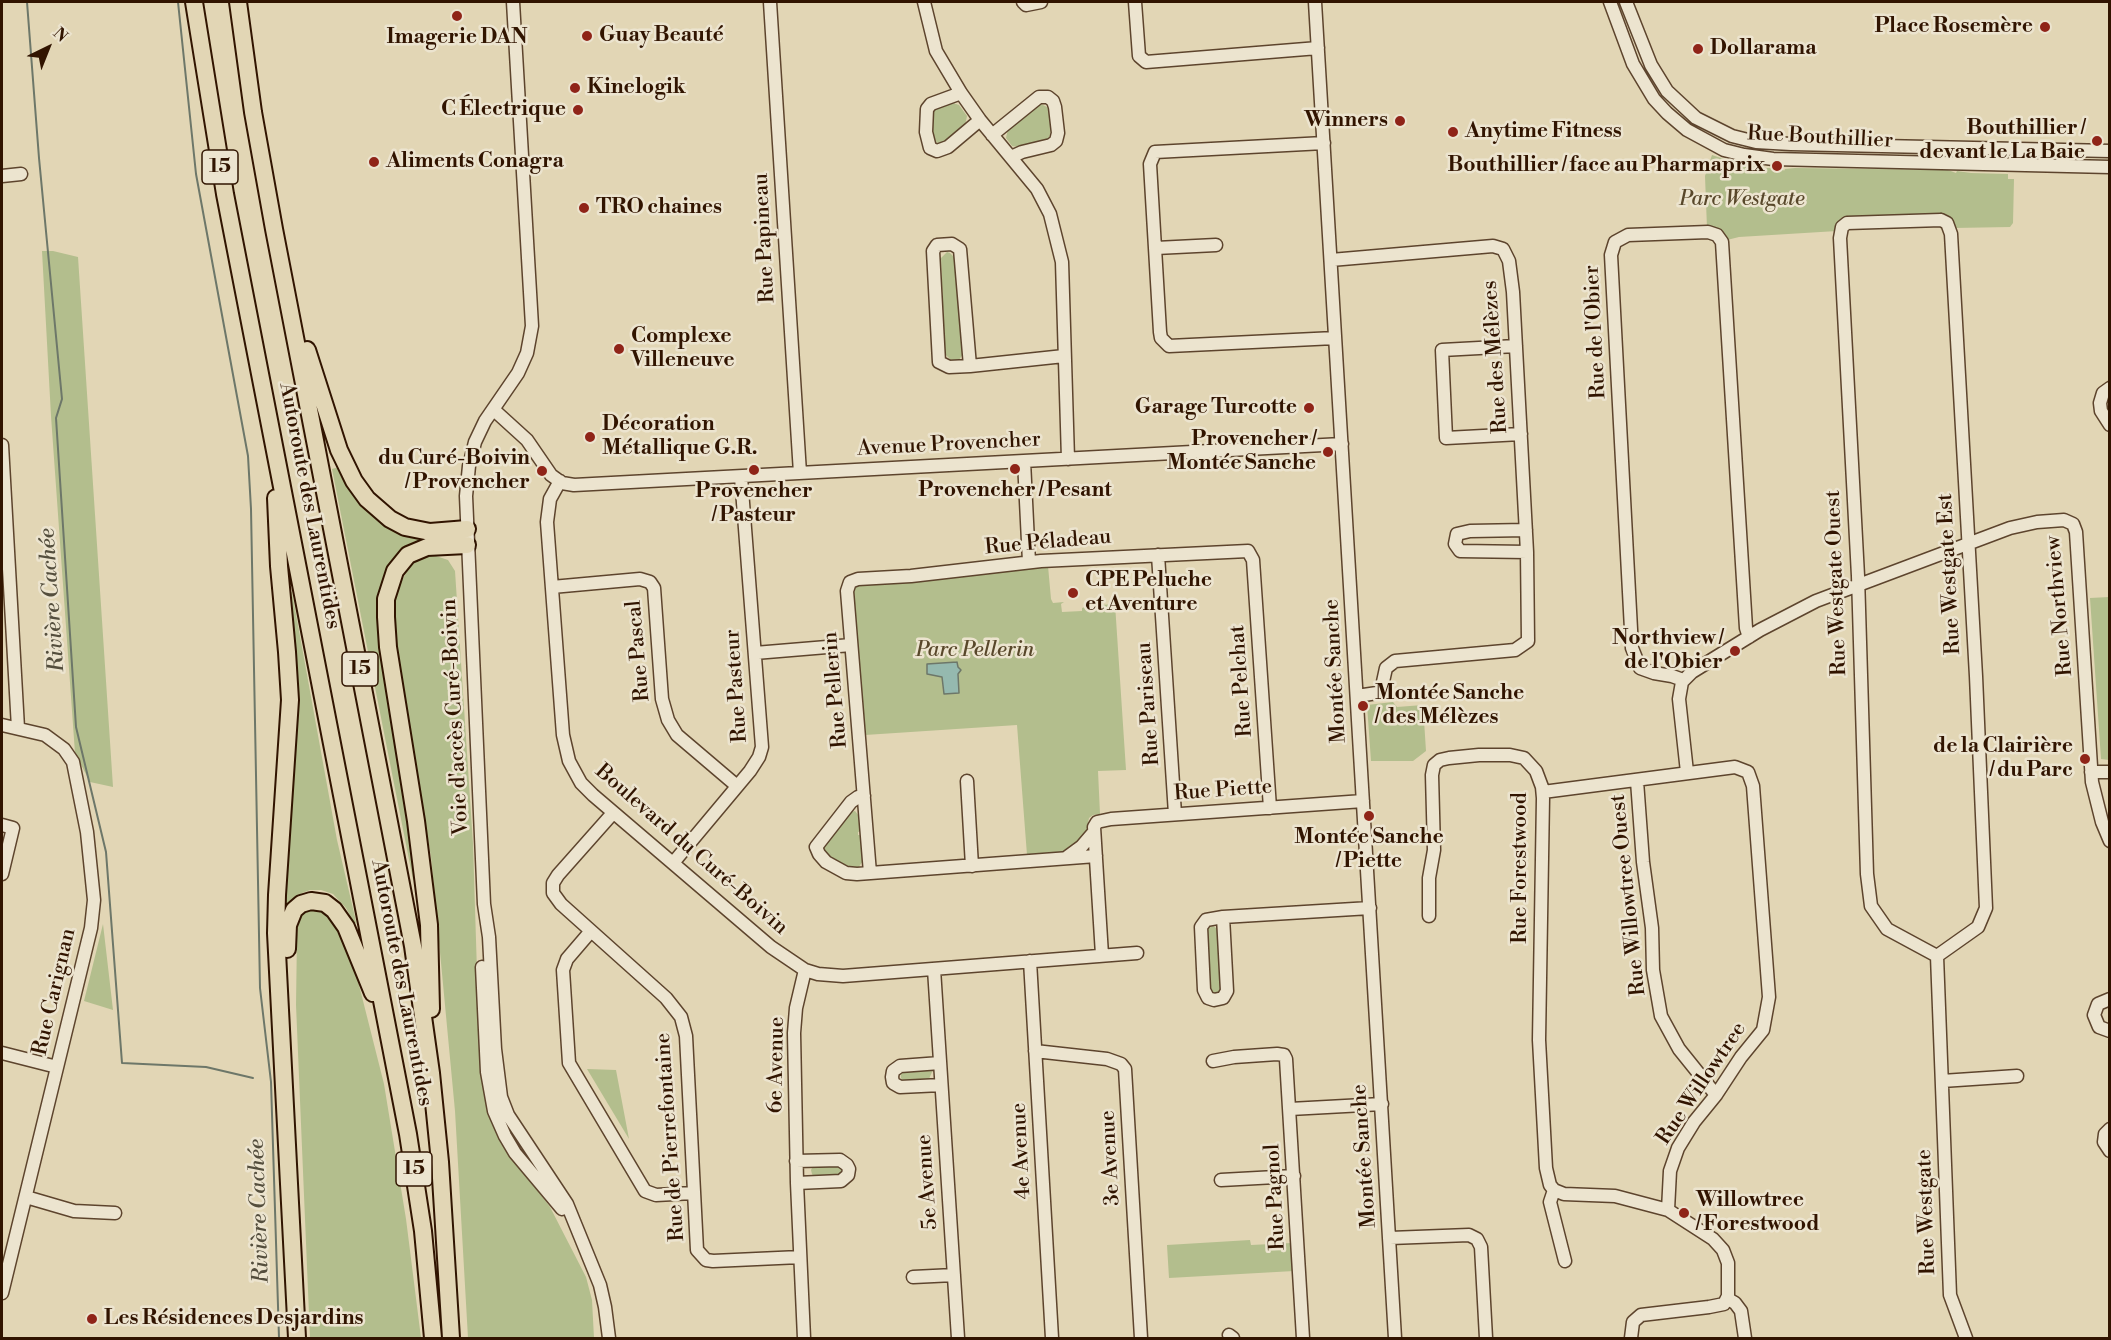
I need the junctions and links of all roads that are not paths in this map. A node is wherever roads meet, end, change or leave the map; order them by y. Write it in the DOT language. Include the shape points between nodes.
graph roads {
  1 [pos="194,2"];
  2 [pos="238,2"];
  3 [pos="513,2"];
  4 [pos="770,2"];
  5 [pos="924,2"];
  6 [pos="1023,2"];
  7 [pos="1041,2"];
  8 [pos="1135,2"];
  9 [pos="1315,2"];
  10 [pos="1610,2"];
  11 [pos="1626,2"];
  12 [pos="1318,48"];
  13 [pos="961,93"];
  14 [pos="980,120"];
  15 [pos="992,135"];
  16 [pos="1324,143"];
  17 [pos="2109,151"];
  18 [pos="1011,157"];
  19 [pos="2109,167"];
  20 [pos="21,174"];
  21 [pos="2,176"];
  22 [pos="1894,221"];
  23 [pos="1216,245"];
  24 [pos="1156,248"];
  25 [pos="1330,260"];
  26 [pos="281,266"];
  27 [pos="1335,338"];
  28 [pos="1516,345"];
  29 [pos="1064,356"];
  30 [pos="970,366"];
  31 [pos="2109,388"];
  32 [pos="494,410"];
  33 [pos="2109,424"];
  34 [pos="1521,434"];
  35 [pos="2,444"];
  36 [pos="1342,444"];
  37 [pos="275,449"];
  38 [pos="1068,459"];
  39 [pos="1024,461"];
  40 [pos="800,473"];
  41 [pos="741,477"];
  42 [pos="560,481"];
  43 [pos="1526,530"];
  44 [pos="467,537"];
  45 [pos="1967,543"];
  46 [pos="1250,552"];
  47 [pos="1527,552"];
  48 [pos="1158,555"];
  49 [pos="1029,562"];
  50 [pos="850,582"];
  51 [pos="552,586"];
  52 [pos="1857,586"];
  53 [pos="1749,637"];
  54 [pos="851,645"];
  55 [pos="755,653"];
  56 [pos="1683,680"];
  57 [pos="1357,696"];
  58 [pos="2,725"];
  59 [pos="18,728"];
  60 [pos="1687,772"];
  61 [pos="2091,772"];
  62 [pos="2109,772"];
  63 [pos="967,781"];
  64 [pos="1637,781"];
  65 [pos="737,786"];
  66 [pos="1543,792"];
  67 [pos="864,796"];
  68 [pos="1363,801"];
  69 [pos="1270,808"];
  70 [pos="613,813"];
  71 [pos="1175,814"];
  72 [pos="2,825"];
  73 [pos="1094,832"];
  74 [pos="2109,842"];
  75 [pos="1096,856"];
  76 [pos="1066,858"];
  77 [pos="672,863"];
  78 [pos="972,866"];
  79 [pos="870,873"];
  80 [pos="2,874"];
  81 [pos="1370,908"];
  82 [pos="1429,916"];
  83 [pos="1223,917"];
  84 [pos="591,931"];
  85 [pos="1137,953"];
  86 [pos="1102,956"];
  87 [pos="1937,956"];
  88 [pos="1029,962"];
  89 [pos="934,969"];
  90 [pos="805,970"];
  91 [pos="2109,999"];
  92 [pos="387,1027"];
  93 [pos="2109,1031"];
  94 [pos="1035,1051"];
  95 [pos="2,1053"];
  96 [pos="1213,1061"];
  97 [pos="940,1063"];
  98 [pos="57,1067"];
  99 [pos="431,1073"];
  100 [pos="2017,1076"];
  101 [pos="1942,1081"];
  102 [pos="941,1085"];
  103 [pos="1716,1095"];
  104 [pos="285,1097"];
  105 [pos="1382,1104"];
  106 [pos="1290,1109"];
  107 [pos="2109,1129"];
  108 [pos="2109,1151"];
  109 [pos="796,1161"];
  110 [pos="1294,1176"];
  111 [pos="1221,1180"];
  112 [pos="797,1183"];
  113 [pos="1554,1190"];
  114 [pos="693,1193"];
  115 [pos="26,1197"];
  116 [pos="1668,1210"];
  117 [pos="115,1213"];
  118 [pos="1390,1238"];
  119 [pos="800,1257"];
  120 [pos="1565,1261"];
  121 [pos="954,1275"];
  122 [pos="914,1277"];
  123 [pos="2,1293"];
  124 [pos="1728,1299"];
  125 [pos="297,1338"];
  126 [pos="433,1338"];
  127 [pos="451,1338"];
  128 [pos="609,1338"];
  129 [pos="804,1338"];
  130 [pos="958,1338"];
  131 [pos="1052,1338"];
  132 [pos="1142,1338"];
  133 [pos="1303,1338"];
  134 [pos="1395,1338"];
  135 [pos="1486,1338"];
  136 [pos="1631,1338"];
  137 [pos="1745,1338"];
  138 [pos="1966,1338"];
  1 -- 37 [label="highway, Autoroute des Laurentides / 15" via="220,171"];
  2 -- 26 [label="highway, Autoroute des Laurentides / 15"];
  3 -- 32 [label="street, Voie d'accès Curé-Boivin" via="533,316 523,363"];
  4 -- 40 [label="street, Rue Papineau"];
  5 -- 13 [label="street" via="936,51"];
  6 -- 7 [label="street"];
  8 -- 12 [label="street" via="1139,56 1146,62"];
  9 -- 12 [label="street, Montée Sanche"];
  10 -- 19 [label="street, Rue Bouthillier" via="1633,64 1650,94 1687,130 1724,150 1773,159"];
  11 -- 17 [label="street, Rue Bouthillier" via="1648,60 1667,91 1696,118 1741,139 1791,144"];
  12 -- 16 [label="street, Montée Sanche"];
  13 -- 14 [label="street"];
  13 -- 14 [label="street" via="927,109 930,148 937,151 948,147"];
  14 -- 15 [label="street"];
  15 -- 18 [label="street"];
  15 -- 18 [label="street" via="1039,97 1051,99 1055,107 1056,141"];
  16 -- 24 [label="street" via="1155,152 1150,164"];
  16 -- 25 [label="street, Montée Sanche"];
  18 -- 29 [label="street" via="1037,189 1050,214 1062,262"];
  20 -- 21 [label="street"];
  22 -- 45 [label="street, Rue Westgate Est" via="1941,220 1950,230"];
  22 -- 52 [label="street, Rue Westgate Ouest" via="1847,223 1841,234"];
  23 -- 24 [label="street"];
  24 -- 27 [label="street" via="1161,338 1169,345"];
  25 -- 27 [label="street, Montée Sanche"];
  25 -- 28 [label="street, Rue des Mélèzes" via="1493,246 1503,249 1509,261"];
  26 -- 44 [label="highway" via="336,442 360,491 382,514 405,527"];
  26 -- 99 [label="highway, Autoroute des Laurentides / 15" via="400,879"];
  27 -- 36 [label="street, Montée Sanche"];
  28 -- 34 [label="street, Rue des Mélèzes"];
  28 -- 34 [label="street" via="1442,350 1446,438"];
  29 -- 30 [label="street"];
  29 -- 38 [label="street"];
  30 -- 30 [label="street" via="949,367 939,362 933,251 937,244 952,244 960,249"];
  31 -- 33 [label="street" via="2100,403"];
  32 -- 42 [label="street" via="527,440 551,475"];
  32 -- 44 [label="street, Voie d'accès Curé-Boivin" via="471,453 466,484"];
  34 -- 43 [label="street, Rue des Mélèzes"];
  35 -- 59 [label="street"];
  36 -- 38 [label="street, Avenue Provencher"];
  36 -- 57 [label="street, Montée Sanche"];
  37 -- 92 [label="highway, Autoroute des Laurentides / 15"];
  37 -- 104 [label="highway" via="279,566 290,691 276,908"];
  38 -- 39 [label="street, Avenue Provencher"];
  39 -- 40 [label="street, Avenue Provencher"];
  39 -- 49 [label="street"];
  40 -- 41 [label="street, Avenue Provencher"];
  41 -- 42 [label="street, Avenue Provencher" via="595,485"];
  41 -- 55 [label="street, Rue Pasteur"];
  42 -- 51 [label="street, Boulevard du Curé-Boivin" via="548,504"];
  43 -- 47 [label="street, Rue des Mélèzes"];
  43 -- 47 [label="street" via="1470,531 1457,534 1455,544 1466,552"];
  44 -- 99 [label="highway" via="408,555 395,571 386,607 388,647 429,925"];
  44 -- 128 [label="street, Voie d'accès Curé-Boivin" via="484,904 501,1097 508,1115 567,1204 600,1285"];
  45 -- 52 [label="street, Rue Northview"];
  45 -- 61 [label="street, Rue Northview" via="2030,523 2064,520 2074,526"];
  45 -- 87 [label="street, Rue Westgate Est" via="1986,908 1978,927"];
  46 -- 48 [label="street, Rue Péladeau"];
  46 -- 69 [label="street, Rue Pelchat"];
  47 -- 57 [label="street, Rue des Mélèzes" via="1528,640 1515,650 1395,661 1386,668 1381,691"];
  48 -- 49 [label="street, Rue Péladeau"];
  48 -- 71 [label="street, Rue Pariseau"];
  49 -- 50 [label="street, Rue Péladeau"];
  50 -- 54 [label="street, Rue Pellerin"];
  51 -- 65 [label="street, Rue Pascal" via="640,579 650,582 654,588 662,699 668,720 677,735"];
  51 -- 70 [label="street, Boulevard du Curé-Boivin" via="567,755 585,787"];
  52 -- 53 [label="street, Rue Northview" via="1801,607"];
  52 -- 87 [label="street, Rue Westgate Ouest" via="1871,906 1887,929"];
  53 -- 56 [label="street, Rue Northview"];
  53 -- 56 [label="street, Rue de l'Obier" via="1722,242 1708,232 1628,235 1615,242 1611,255 1632,648 1640,668"];
  54 -- 55 [label="street"];
  54 -- 67 [label="street, Rue Pellerin"];
  55 -- 65 [label="street, Rue Pasteur" via="762,747 753,768"];
  56 -- 60 [label="street" via="1679,704"];
  57 -- 68 [label="street, Montée Sanche"];
  58 -- 59 [label="street, Rue Carignan"];
  59 -- 98 [label="street, Rue Carignan" via="45,735 73,762 87,832 94,900 91,928"];
  60 -- 64 [label="street, Rue Willowtree"];
  60 -- 103 [label="street, Rue Willowtree" via="1735,767 1748,772 1753,786 1769,997 1763,1030"];
  61 -- 62 [label="street"];
  61 -- 74 [label="street" via="2093,792"];
  63 -- 78 [label="street"];
  64 -- 66 [label="street, Rue Willowtree"];
  64 -- 103 [label="street, Rue Willowtree Ouest" via="1653,970 1661,1016 1679,1049"];
  65 -- 77 [label="street, Rue Pasteur"];
  66 -- 82 [label="street, Rue Forestwood" via="1534,767 1516,755 1463,756 1436,763 1432,776 1434,850"];
  66 -- 113 [label="street, Rue Forestwood" via="1539,1040 1546,1168"];
  67 -- 79 [label="street, Rue Pellerin"];
  67 -- 79 [label="street" via="851,802 816,849 826,862 842,871"];
  68 -- 69 [label="street, Rue Piette"];
  68 -- 81 [label="street, Montée Sanche"];
  69 -- 71 [label="street, Rue Piette"];
  70 -- 77 [label="street, Boulevard du Curé-Boivin"];
  70 -- 84 [label="street, Rue de Pierrefontaine" via="553,883 558,901"];
  71 -- 73 [label="street, Rue Piette" via="1101,820"];
  72 -- 80 [label="street" via="13,828"];
  73 -- 75 [label="street"];
  73 -- 76 [label="street, Rue Piette"];
  75 -- 76 [label="street"];
  75 -- 86 [label="street"];
  76 -- 78 [label="street"];
  77 -- 90 [label="street, Boulevard du Curé-Boivin" via="771,947"];
  78 -- 79 [label="street"];
  81 -- 83 [label="street"];
  81 -- 105 [label="street, Montée Sanche"];
  83 -- 83 [label="street" via="1206,920 1201,927 1204,990 1214,1000 1223,998 1227,991"];
  84 -- 114 [label="street, Rue de Pierrefontaine" via="678,1011 686,1036"];
  84 -- 114 [label="street" via="567,959 563,970 569,1063 645,1191 656,1195"];
  85 -- 86 [label="street, Boulevard du Curé-Boivin"];
  86 -- 88 [label="street, Boulevard du Curé-Boivin"];
  87 -- 101 [label="street, Rue Westgate"];
  88 -- 89 [label="street, Boulevard du Curé-Boivin"];
  88 -- 94 [label="street, 4e Avenue"];
  89 -- 90 [label="street, Boulevard du Curé-Boivin" via="843,976"];
  89 -- 97 [label="street, 5e Avenue"];
  90 -- 109 [label="street, 6e Avenue" via="794,1024"];
  91 -- 93 [label="street" via="2098,1004 2094,1016 2099,1027"];
  92 -- 104 [label="highway" via="338,915 320,901 297,907 288,931"];
  92 -- 126 [label="highway, Autoroute des Laurentides / 15" via="418,1197"];
  94 -- 131 [label="street, 4e Avenue"];
  94 -- 132 [label="street, 3e Avenue" via="1107,1059 1118,1062 1125,1070"];
  95 -- 98 [label="street"];
  96 -- 106 [label="street, Rue Pagnol" via="1284,1055"];
  97 -- 102 [label="street, 5e Avenue"];
  97 -- 102 [label="street" via="900,1066 892,1077 900,1087"];
  98 -- 115 [label="street, Rue Carignan"];
  99 -- 127 [label="highway, Autoroute des Laurentides / 15"];
  100 -- 101 [label="street"];
  101 -- 138 [label="street, Rue Westgate" via="1950,1295"];
  102 -- 121 [label="street, 5e Avenue"];
  103 -- 116 [label="street, Rue Willowtree" via="1694,1122 1673,1159"];
  104 -- 125 [label="highway"];
  105 -- 106 [label="street"];
  105 -- 118 [label="street, Montée Sanche"];
  106 -- 110 [label="street, Rue Pagnol"];
  107 -- 108 [label="street" via="2104,1142"];
  109 -- 112 [label="street, 6e Avenue"];
  109 -- 112 [label="street" via="840,1160 849,1169 841,1181"];
  110 -- 111 [label="street"];
  110 -- 133 [label="street, Rue Pagnol"];
  112 -- 119 [label="street, 6e Avenue"];
  113 -- 116 [label="street" via="1567,1195 1623,1197"];
  113 -- 120 [label="street, Rue Forestwood" via="1550,1202"];
  114 -- 119 [label="street, Rue de Pierrefontaine" via="696,1246 706,1260"];
  115 -- 117 [label="street" via="74,1211"];
  115 -- 123 [label="street, Rue Carignan"];
  116 -- 124 [label="street" via="1713,1239 1723,1250 1729,1274"];
  118 -- 134 [label="street, Montée Sanche"];
  118 -- 135 [label="street" via="1469,1235 1477,1239"];
  119 -- 129 [label="street, 6e Avenue"];
  121 -- 122 [label="street"];
  121 -- 130 [label="street, 5e Avenue"];
  124 -- 136 [label="street" via="1722,1305 1641,1315 1633,1322"];
  124 -- 137 [label="street" via="1741,1311"];
}
